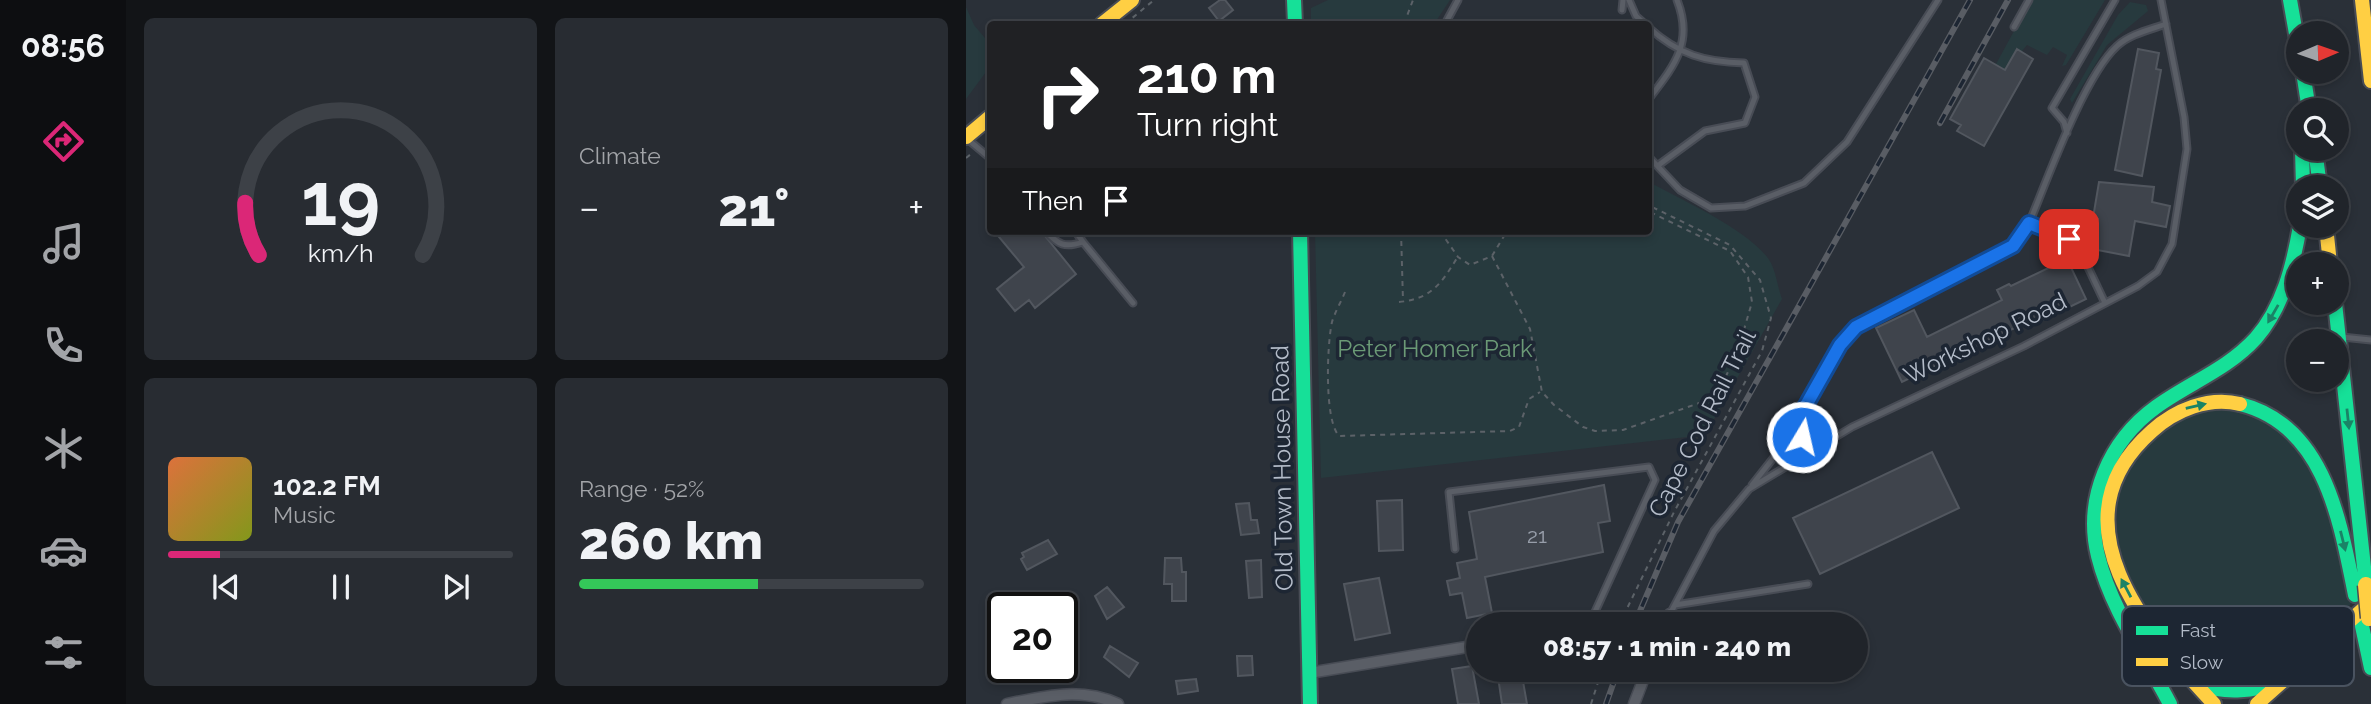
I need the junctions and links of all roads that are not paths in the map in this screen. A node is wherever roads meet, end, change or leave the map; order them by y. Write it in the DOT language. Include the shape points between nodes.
graph roads {
  1 [pos="1132,0"];
  2 [pos="1294,0"];
  3 [pos="1458,0"];
  4 [pos="1623,0"];
  5 [pos="1629,0"];
  6 [pos="1677,0"];
  7 [pos="1938,0"];
  8 [pos="2029,0"];
  9 [pos="2115,0"];
  10 [pos="2161,0"];
  11 [pos="2290,0"];
  12 [pos="2362,0"];
  13 [pos="1622,10"];
  14 [pos="1106,21"];
  15 [pos="1295,21"];
  16 [pos="1447,21"];
  17 [pos="1642,21"];
  18 [pos="2294,21"];
  19 [pos="2166,24"];
  20 [pos="2014,27"];
  21 [pos="1652,30"];
  22 [pos="1681,51"];
  23 [pos="2371,81"];
  24 [pos="1652,89"];
  25 [pos="1655,91"];
  26 [pos="1652,95"];
  27 [pos="987,120"];
  28 [pos="2067,134"];
  29 [pos="966,138"];
  30 [pos="987,156"];
  31 [pos="1652,159"];
  32 [pos="1660,164"];
  33 [pos="2029,223"];
  34 [pos="1051,235"];
  35 [pos="1078,235"];
  36 [pos="1300,235"];
  37 [pos="2297,238"];
  38 [pos="1083,242"];
  39 [pos="1133,303"];
  40 [pos="2105,303"];
  41 [pos="2349,338"];
  42 [pos="2371,340"];
  43 [pos="2344,392"];
  44 [pos="1796,423"];
  45 [pos="1819,447"];
  46 [pos="1749,489"];
  47 [pos="1455,549"];
  48 [pos="1808,584"];
  49 [pos="2361,590"];
  50 [pos="2136,606"];
  51 [pos="2122,608"];
  52 [pos="1673,609"];
  53 [pos="1595,612"];
  54 [pos="1672,612"];
  55 [pos="2368,620"];
  56 [pos="1466,647"];
  57 [pos="2371,668"];
  58 [pos="1309,673"];
  59 [pos="1642,682"];
  60 [pos="2198,686"];
  61 [pos="2208,686"];
  62 [pos="2268,686"];
  63 [pos="2277,686"];
  64 [pos="2166,697"];
  65 [pos="1007,704"];
  66 [pos="1118,704"];
  67 [pos="1310,704"];
  68 [pos="1634,704"];
  69 [pos="2177,704"];
  70 [pos="2214,704"];
  71 [pos="2257,704"];
  1 -- 14 [label="main road"];
  2 -- 15 [label="main road"];
  3 -- 16 [label="lane"];
  4 -- 13 [label="lane"];
  5 -- 17 [label="lane"];
  6 -- 22 [label="lane" via="1685,19"];
  7 -- 32 [label="lane" via="1847,142 1804,183 1745,206 1711,208 1680,190"];
  8 -- 20 [label="lane"];
  9 -- 28 [label="lane" via="2052,108"];
  10 -- 19 [label="lane, Workshop Road"];
  11 -- 18 [label="main road"];
  12 -- 23 [label="main road"];
  19 -- 28 [label="lane" via="2132,36 2110,53"];
  19 -- 40 [label="lane, Workshop Road" via="2187,134 2176,225 2168,256 2157,272"];
  21 -- 22 [label="lane"];
  22 -- 25 [label="lane"];
  22 -- 32 [label="lane" via="1709,62 1744,63 1755,97 1745,123 1705,131"];
  24 -- 25 [label="lane"];
  25 -- 26 [label="lane"];
  27 -- 29 [label="main road"];
  28 -- 33 [label="lane"];
  29 -- 30 [label="lane"];
  31 -- 32 [label="lane"];
  33 -- 40 [label="lane" via="2077,244"];
  33 -- 44 [label="lane" via="2013,246 1856,327 1840,345"];
  34 -- 38 [label="lane" via="1063,246"];
  35 -- 38 [label="lane"];
  36 -- 58 [label="main road, Old Town House Road"];
  37 -- 51 [label="main road, one-way" via="2288,278 2263,329 2226,365 2134,425 2108,460 2094,517 2102,567"];
  38 -- 39 [label="lane"];
  40 -- 45 [label="lane, Workshop Road"];
  41 -- 42 [label="lane"];
  43 -- 49 [label="main road, one-way"];
  44 -- 45 [label="lane" via="1802,437"];
  44 -- 46 [label="lane"];
  45 -- 46 [label="lane, Workshop Road"];
  46 -- 52 [label="lane, Workshop Road" via="1714,531"];
  47 -- 53 [label="lane" via="1449,492 1649,467 1655,480"];
  48 -- 52 [label="lane"];
  50 -- 49 [label="main road, one-way" via="2117,569 2107,535 2109,498 2124,459 2147,432 2177,411 2200,404 2237,403 2265,412 2293,432 2327,486"];
  49 -- 55 [label="main road, bridge"];
  52 -- 54 [label="street, Workshop Road"];
  55 -- 57 [label="main road"];
  56 -- 58 [label="street"];
  58 -- 67 [label="main road, Old Town House Road"];
  59 -- 68 [label="street"];
  60 -- 70 [label="main road"];
  61 -- 62 [label="main road" via="2233,694"];
  63 -- 71 [label="main road"];
  64 -- 69 [label="main road"];
  65 -- 66 [label="street" via="1073,692 1099,695"];
}
